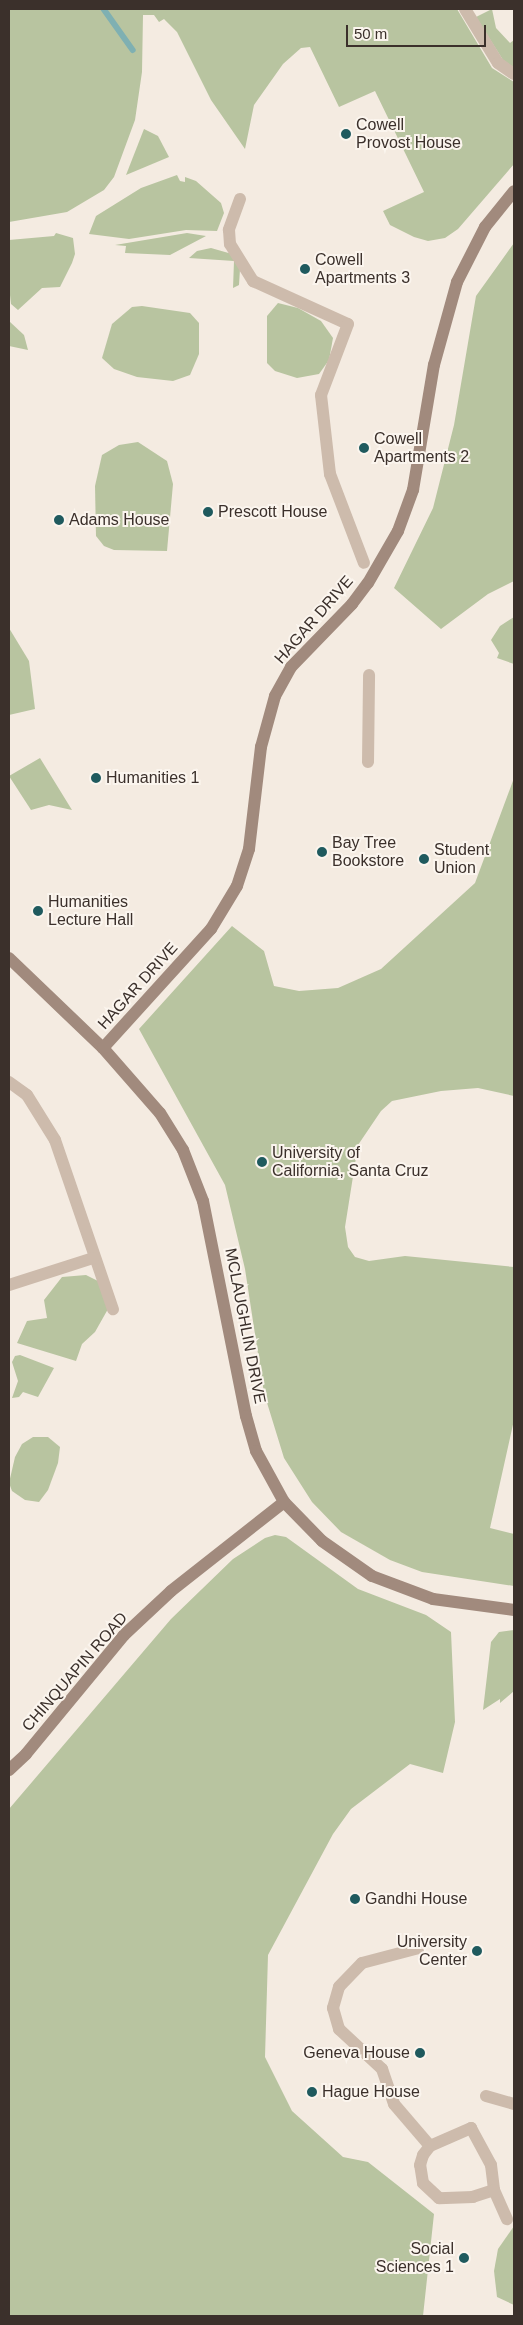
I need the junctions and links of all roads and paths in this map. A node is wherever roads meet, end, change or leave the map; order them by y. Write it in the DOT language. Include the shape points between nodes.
graph roads {
  1 [pos="465,9"];
  2 [pos="514,74"];
  3 [pos="514,191"];
  4 [pos="240,199"];
  5 [pos="364,563"];
  6 [pos="369,675"];
  7 [pos="368,762"];
  8 [pos="9,958"];
  9 [pos="103,1048"];
  10 [pos="9,1082"];
  11 [pos="94,1258"];
  12 [pos="9,1285"];
  13 [pos="112,1309"];
  14 [pos="284,1502"];
  15 [pos="514,1610"];
  16 [pos="9,1770"];
  17 [pos="419,1948"];
  18 [pos="486,2096"];
  19 [pos="514,2104"];
  20 [pos="430,2146"];
  21 [pos="494,2190"];
  22 [pos="507,2220"];
  1 -- 2 [label="street" via="498,63"];
  3 -- 9 [label="main road, HAGAR DRIVE" via="485,227 457,282 434,365 413,490 398,531 368,583 291,667 275,696 261,747 249,849 237,886 210,929"];
  4 -- 5 [label="street" via="229,230 230,244 252,281 348,324 321,395 330,474"];
  6 -- 7 [label="street"];
  8 -- 9 [label="main road, MCLAUGHLIN DRIVE"];
  9 -- 14 [label="main road, MCLAUGHLIN DRIVE" via="160,1114 195,1176 212,1235 246,1416 256,1451"];
  10 -- 11 [label="street" via="27,1096 56,1140"];
  11 -- 12 [label="street"];
  11 -- 13 [label="street"];
  14 -- 15 [label="main road, MCLAUGHLIN DRIVE" via="322,1541 372,1576 433,1599"];
  14 -- 16 [label="main road, CHINQUAPIN ROAD" via="171,1591 124,1635 26,1754"];
  17 -- 20 [label="street" via="362,1963 339,1987 333,2008 339,2029 382,2069 394,2104"];
  18 -- 19 [label="street"];
  20 -- 21 [label="street" via="471,2128 491,2165"];
  20 -- 21 [label="street" via="420,2165 423,2183 430,2193 449,2200"];
  21 -- 22 [label="street"];
}
